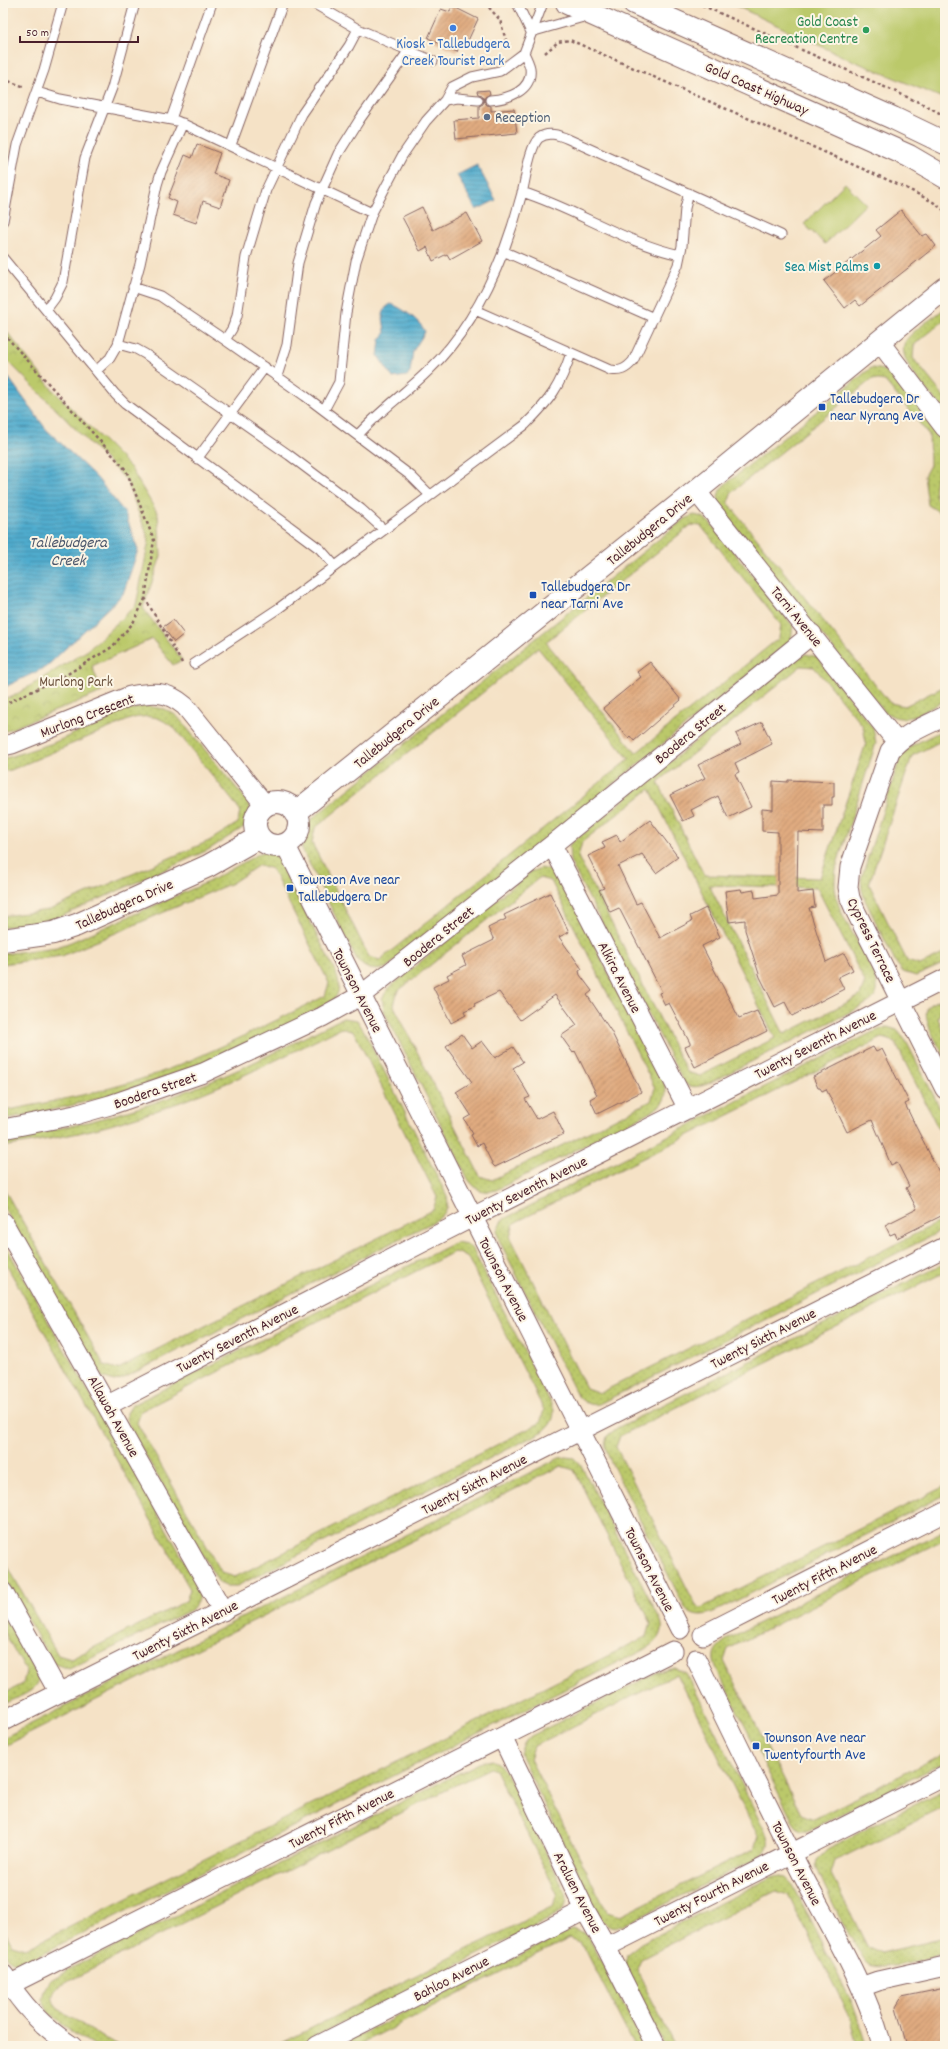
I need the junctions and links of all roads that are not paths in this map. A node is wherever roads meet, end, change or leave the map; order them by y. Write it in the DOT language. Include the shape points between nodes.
graph roads {
  1 [pos="63,3"];
  2 [pos="135,3"];
  3 [pos="212,3"];
  4 [pos="283,3"];
  5 [pos="313,3"];
  6 [pos="517,3"];
  7 [pos="543,3"];
  8 [pos="567,3"];
  9 [pos="634,3"];
  10 [pos="592,14"];
  11 [pos="358,29"];
  12 [pos="531,32"];
  13 [pos="408,50"];
  14 [pos="524,53"];
  15 [pos="433,61"];
  16 [pos="37,92"];
  17 [pos="445,100"];
  18 [pos="478,100"];
  19 [pos="490,100"];
  20 [pos="105,107"];
  21 [pos="171,119"];
  22 [pos="183,123"];
  23 [pos="945,143"];
  24 [pos="231,145"];
  25 [pos="909,156"];
  26 [pos="276,167"];
  27 [pos="945,177"];
  28 [pos="322,189"];
  29 [pos="945,190"];
  30 [pos="522,192"];
  31 [pos="689,193"];
  32 [pos="372,213"];
  33 [pos="3,221"];
  34 [pos="781,235"];
  35 [pos="504,251"];
  36 [pos="680,255"];
  37 [pos="3,258"];
  38 [pos="133,287"];
  39 [pos="945,288"];
  40 [pos="46,310"];
  41 [pos="475,310"];
  42 [pos="654,318"];
  43 [pos="225,340"];
  44 [pos="879,342"];
  45 [pos="118,344"];
  46 [pos="570,353"];
  47 [pos="265,367"];
  48 [pos="96,371"];
  49 [pos="277,376"];
  50 [pos="324,410"];
  51 [pos="231,412"];
  52 [pos="945,428"];
  53 [pos="358,435"];
  54 [pos="197,459"];
  55 [pos="696,491"];
  56 [pos="430,495"];
  57 [pos="383,529"];
  58 [pos="335,566"];
  59 [pos="812,634"];
  60 [pos="194,664"];
  61 [pos="945,716"];
  62 [pos="898,742"];
  63 [pos="3,746"];
  64 [pos="265,805"];
  65 [pos="295,813"];
  66 [pos="259,837"];
  67 [pos="285,844"];
  68 [pos="552,845"];
  69 [pos="3,940"];
  70 [pos="945,979"];
  71 [pos="360,996"];
  72 [pos="902,1000"];
  73 [pos="945,1088"];
  74 [pos="688,1109"];
  75 [pos="3,1129"];
  76 [pos="473,1217"];
  77 [pos="3,1222"];
  78 [pos="945,1247"];
  79 [pos="108,1405"];
  80 [pos="580,1430"];
  81 [pos="945,1512"];
  82 [pos="3,1592"];
  83 [pos="223,1611"];
  84 [pos="680,1629"];
  85 [pos="703,1634"];
  86 [pos="673,1651"];
  87 [pos="696,1660"];
  88 [pos="59,1693"];
  89 [pos="3,1721"];
  90 [pos="502,1737"];
  91 [pos="945,1776"];
  92 [pos="792,1853"];
  93 [pos="585,1910"];
  94 [pos="606,1947"];
  95 [pos="945,1966"];
  96 [pos="6,1979"];
  97 [pos="861,1987"];
  98 [pos="72,2046"];
  99 [pos="317,2046"];
  100 [pos="656,2046"];
  101 [pos="882,2046"];
  1 -- 16 [label="lane"];
  2 -- 20 [label="lane"];
  3 -- 21 [label="lane"];
  4 -- 24 [label="lane"];
  5 -- 11 [label="lane"];
  6 -- 12 [label="lane"];
  7 -- 12 [label="lane"];
  8 -- 10 [label="main road, Gold Coast Highway"];
  9 -- 23 [label="main road, Gold Coast Highway"];
  10 -- 12 [label="lane"];
  10 -- 25 [label="main road, Gold Coast Highway"];
  11 -- 13 [label="lane"];
  11 -- 26 [label="lane" via="302,114"];
  12 -- 14 [label="lane"];
  13 -- 15 [label="lane"];
  13 -- 28 [label="lane" via="338,154"];
  14 -- 17 [label="lane" via="500,71 472,77 456,84"];
  14 -- 19 [label="lane" via="530,68 524,85 512,97"];
  16 -- 20 [label="lane"];
  16 -- 33 [label="lane" via="17,146"];
  17 -- 18 [label="lane"];
  17 -- 32 [label="lane" via="426,121 402,156"];
  20 -- 21 [label="lane"];
  20 -- 40 [label="lane" via="85,158 63,282"];
  21 -- 22 [label="lane"];
  22 -- 24 [label="lane"];
  22 -- 38 [label="lane" via="161,172"];
  24 -- 26 [label="lane"];
  25 -- 27 [label="main road, Gold Coast Highway"];
  25 -- 29 [label="main road" via="928,180"];
  26 -- 28 [label="lane"];
  26 -- 43 [label="lane" via="250,240 237,316"];
  28 -- 32 [label="lane"];
  28 -- 49 [label="lane" via="308,224 298,262 287,345"];
  30 -- 31 [label="lane" via="536,142 552,134"];
  30 -- 35 [label="lane"];
  30 -- 36 [label="lane" via="546,200 652,248"];
  31 -- 34 [label="lane"];
  31 -- 36 [label="lane" via="683,217"];
  32 -- 50 [label="lane" via="350,287 339,382"];
  35 -- 41 [label="lane"];
  35 -- 42 [label="lane"];
  36 -- 42 [label="lane"];
  37 -- 40 [label="lane"];
  38 -- 43 [label="lane" via="160,296"];
  38 -- 45 [label="lane"];
  39 -- 44 [label="main road, Tallebudgera Drive"];
  40 -- 48 [label="lane"];
  41 -- 46 [label="lane"];
  41 -- 53 [label="lane" via="446,353"];
  42 -- 46 [label="lane" via="633,361 625,369 610,370"];
  43 -- 47 [label="lane"];
  44 -- 52 [label="street"];
  44 -- 55 [label="main road, Tallebudgera Drive"];
  45 -- 48 [label="lane" via="110,358"];
  45 -- 51 [label="lane" via="145,354"];
  46 -- 56 [label="lane" via="560,383 542,408 504,442"];
  47 -- 49 [label="lane"];
  47 -- 51 [label="lane"];
  48 -- 54 [label="lane" via="125,404"];
  49 -- 50 [label="lane"];
  50 -- 53 [label="lane"];
  51 -- 54 [label="lane"];
  51 -- 57 [label="lane" via="361,509"];
  53 -- 56 [label="lane" via="411,476"];
  54 -- 58 [label="lane" via="320,549"];
  55 -- 59 [label="street, Tarni Avenue"];
  55 -- 65 [label="main road, Tallebudgera Drive"];
  56 -- 57 [label="lane"];
  57 -- 58 [label="lane"];
  58 -- 60 [label="lane" via="279,608"];
  59 -- 62 [label="street, Tarni Avenue"];
  59 -- 68 [label="street, Boodera Street"];
  61 -- 62 [label="street"];
  62 -- 72 [label="street, Cypress Terrace" via="890,751 868,810 850,867 848,887 856,912"];
  63 -- 64 [label="street, Murlong Crescent" via="130,696 162,693 174,697 185,706"];
  64 -- 65 [label="main road" via="285,804"];
  64 -- 66 [label="main road" via="256,816"];
  65 -- 67 [label="main road" via="298,819 296,834"];
  66 -- 67 [label="main road" via="270,845"];
  66 -- 69 [label="main road, Tallebudgera Drive" via="208,866 77,925 33,937"];
  67 -- 71 [label="street, Townson Avenue"];
  68 -- 71 [label="street, Boodera Street"];
  68 -- 74 [label="street, Alkira Avenue"];
  70 -- 72 [label="street, Twenty Seventh Avenue"];
  71 -- 75 [label="street, Boodera Street" via="235,1060 196,1076 75,1115"];
  71 -- 76 [label="street, Townson Avenue"];
  72 -- 73 [label="street, Cypress Terrace"];
  72 -- 74 [label="street, Twenty Seventh Avenue"];
  74 -- 76 [label="street, Twenty Seventh Avenue"];
  76 -- 79 [label="street, Twenty Seventh Avenue"];
  76 -- 80 [label="street, Townson Avenue"];
  77 -- 79 [label="street, Allawah Avenue"];
  78 -- 80 [label="street, Twenty Sixth Avenue"];
  79 -- 83 [label="street, Allawah Avenue"];
  80 -- 83 [label="street, Twenty Sixth Avenue"];
  80 -- 84 [label="street, Townson Avenue"];
  81 -- 85 [label="street, Twenty Fifth Avenue"];
  82 -- 88 [label="street"];
  83 -- 88 [label="street, Twenty Sixth Avenue"];
  84 -- 85 [label="street" via="690,1627"];
  84 -- 86 [label="street" via="673,1636"];
  85 -- 87 [label="street" via="706,1646"];
  86 -- 87 [label="street" via="685,1661"];
  86 -- 90 [label="street, Twenty Fifth Avenue"];
  87 -- 92 [label="street, Townson Avenue"];
  88 -- 89 [label="street, Twenty Sixth Avenue"];
  90 -- 93 [label="street, Araluen Avenue"];
  90 -- 96 [label="street, Twenty Fifth Avenue"];
  91 -- 92 [label="street, Twenty Fourth Avenue"];
  92 -- 94 [label="street, Twenty Fourth Avenue"];
  92 -- 97 [label="street, Townson Avenue"];
  93 -- 94 [label="street, Araluen Avenue"];
  93 -- 99 [label="street, Bahloo Avenue"];
  94 -- 100 [label="street, Araluen Avenue"];
  95 -- 97 [label="street"];
  96 -- 98 [label="street" via="36,2018"];
  97 -- 101 [label="street, Townson Avenue" via="873,2014"];
}
